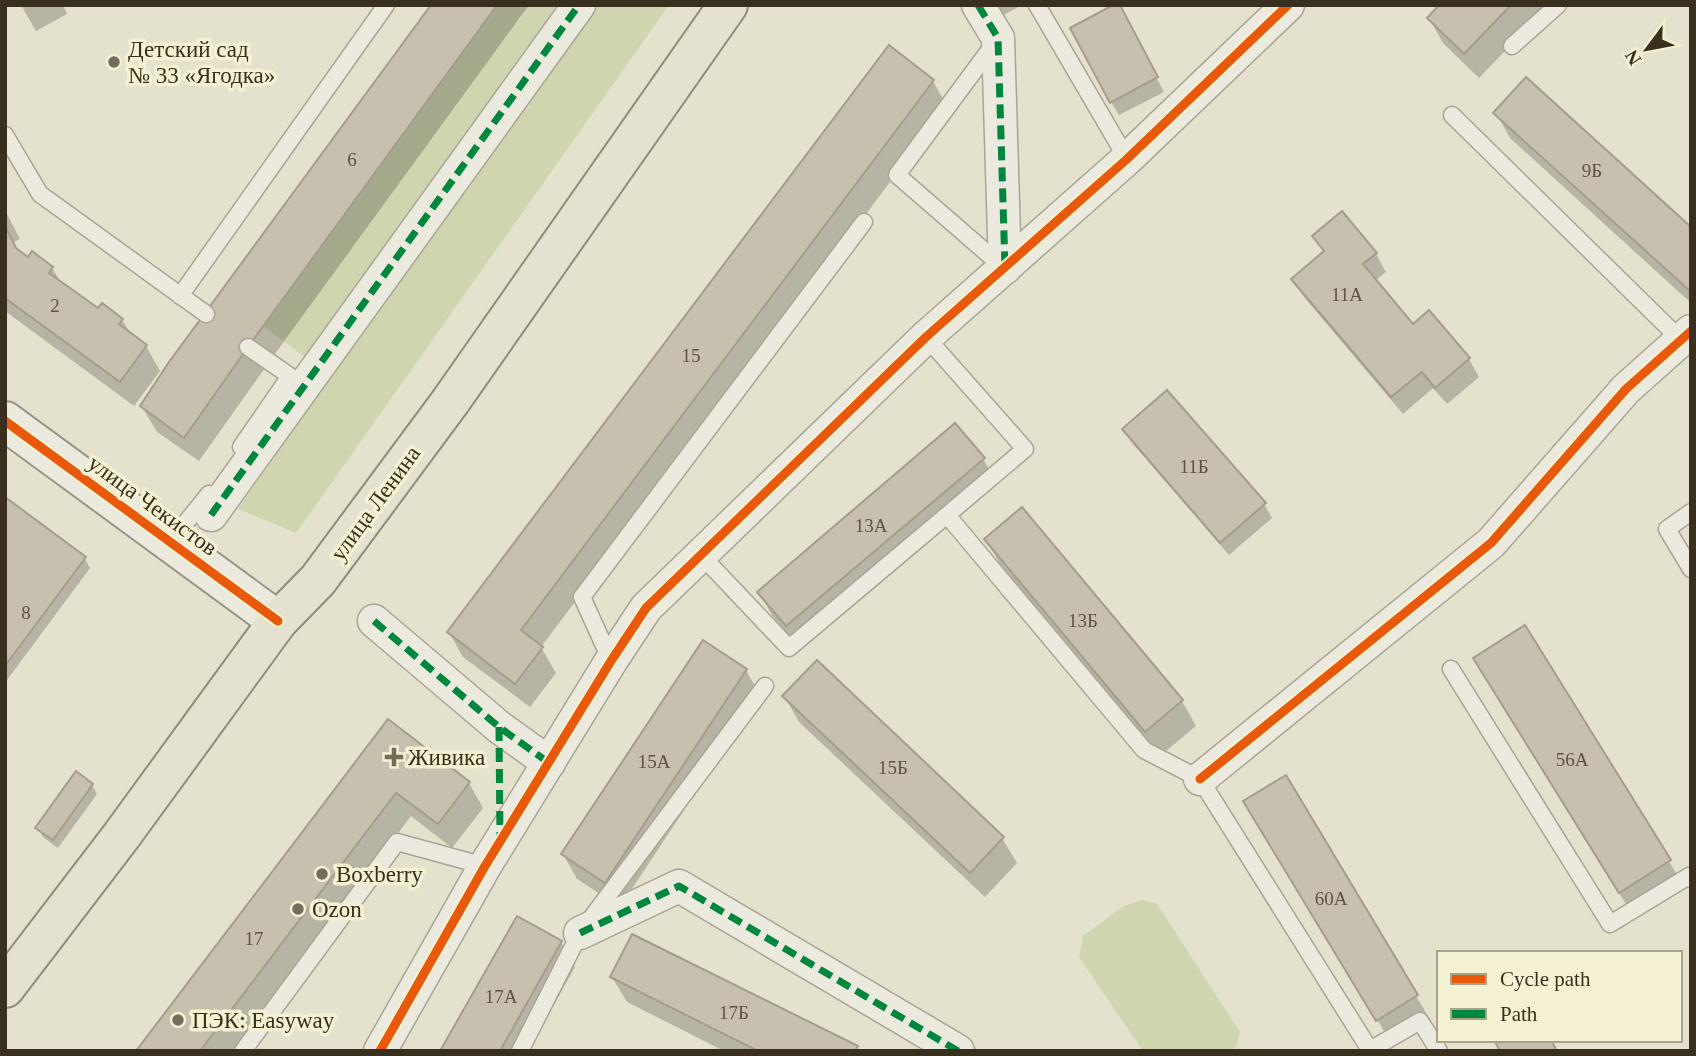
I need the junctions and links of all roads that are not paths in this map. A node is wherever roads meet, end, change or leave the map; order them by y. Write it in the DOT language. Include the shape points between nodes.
graph roads {
  1 [pos="386,5"];
  2 [pos="579,5"];
  3 [pos="728,5"];
  4 [pos="978,5"];
  5 [pos="1037,5"];
  6 [pos="1288,5"];
  7 [pos="1558,5"];
  8 [pos="998,38"];
  9 [pos="1512,46"];
  10 [pos="1452,115"];
  11 [pos="5,135"];
  12 [pos="1127,159"];
  13 [pos="864,222"];
  14 [pos="1005,268"];
  15 [pos="180,296"];
  16 [pos="206,314"];
  17 [pos="926,337"];
  18 [pos="1688,340"];
  19 [pos="248,347"];
  20 [pos="5,421"];
  21 [pos="1691,512"];
  22 [pos="211,515"];
  23 [pos="947,515"];
  24 [pos="170,542"];
  25 [pos="701,555"];
  26 [pos="1691,569"];
  27 [pos="278,621"];
  28 [pos="374,621"];
  29 [pos="611,661"];
  30 [pos="1451,669"];
  31 [pos="765,686"];
  32 [pos="549,763"];
  33 [pos="1200,779"];
  34 [pos="485,866"];
  35 [pos="1691,879"];
  36 [pos="580,933"];
  37 [pos="5,988"];
  38 [pos="243,1051"];
  39 [pos="380,1051"];
  40 [pos="520,1051"];
  41 [pos="958,1051"];
  42 [pos="1439,1051"];
  1 -- 15 [label="lane"];
  2 -- 22 [label="street"];
  3 -- 27 [label="main road, улица Ленина" via="450,401 318,580"];
  4 -- 8 [label="street"];
  5 -- 12 [label="lane"];
  6 -- 12 [label="street"];
  7 -- 9 [label="lane"];
  8 -- 14 [label="street"];
  8 -- 14 [label="lane" via="897,175"];
  10 -- 18 [label="lane"];
  11 -- 15 [label="lane" via="40,194"];
  12 -- 14 [label="street"];
  13 -- 29 [label="lane" via="582,597"];
  14 -- 17 [label="street"];
  15 -- 16 [label="lane"];
  17 -- 23 [label="lane" via="1025,449"];
  17 -- 25 [label="street"];
  18 -- 33 [label="street" via="1626,389 1491,543"];
  19 -- 24 [label="lane" via="290,376"];
  20 -- 24 [label="street, улица Чекистов"];
  21 -- 26 [label="lane" via="1667,529"];
  23 -- 25 [label="lane" via="789,648"];
  23 -- 33 [label="lane" via="1144,750"];
  24 -- 27 [label="street, улица Чекистов"];
  25 -- 29 [label="street" via="646,608"];
  27 -- 37 [label="main road, улица Ленина"];
  28 -- 32 [label="street" via="499,727"];
  29 -- 32 [label="street"];
  30 -- 35 [label="lane" via="1609,924 1689,876"];
  31 -- 36 [label="lane"];
  32 -- 34 [label="street"];
  33 -- 42 [label="lane" via="1370,1050 1420,1021"];
  34 -- 38 [label="lane" via="397,842"];
  34 -- 39 [label="street"];
  36 -- 40 [label="lane"];
  36 -- 41 [label="street" via="679,886"];
}
